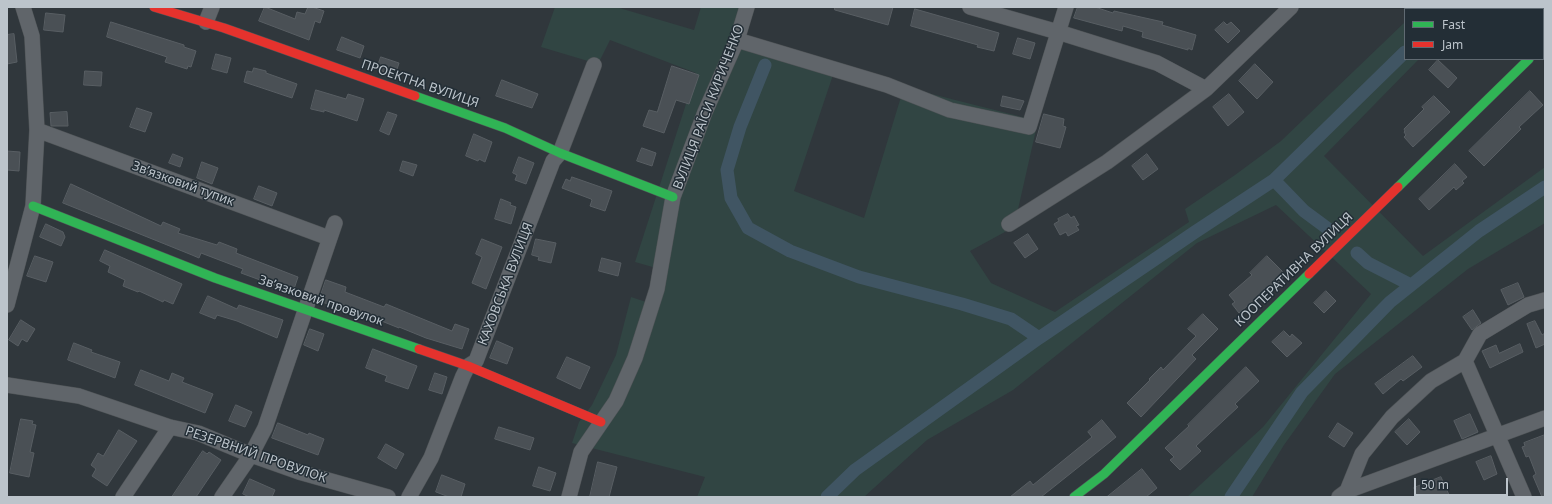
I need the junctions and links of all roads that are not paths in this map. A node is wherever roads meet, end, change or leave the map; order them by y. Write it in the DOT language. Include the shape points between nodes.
graph roads {
  1 [pos="23,7"];
  2 [pos="154,7"];
  3 [pos="212,7"];
  4 [pos="747,7"];
  5 [pos="970,7"];
  6 [pos="1066,7"];
  7 [pos="1290,7"];
  8 [pos="206,22"];
  9 [pos="1058,32"];
  10 [pos="737,40"];
  11 [pos="1528,60"];
  12 [pos="594,65"];
  13 [pos="1206,88"];
  14 [pos="37,130"];
  15 [pos="560,152"];
  16 [pos="673,197"];
  17 [pos="33,206"];
  18 [pos="335,224"];
  19 [pos="1009,224"];
  20 [pos="329,238"];
  21 [pos="1545,300"];
  22 [pos="7,305"];
  23 [pos="306,310"];
  24 [pos="1465,361"];
  25 [pos="468,366"];
  26 [pos="7,386"];
  27 [pos="1545,418"];
  28 [pos="601,422"];
  29 [pos="170,427"];
  30 [pos="1498,436"];
  31 [pos="250,455"];
  32 [pos="1343,494"];
  33 [pos="123,497"];
  34 [pos="222,497"];
  35 [pos="388,497"];
  36 [pos="409,497"];
  37 [pos="569,497"];
  38 [pos="1074,497"];
  39 [pos="1524,497"];
  1 -- 14 [label="street" via="32,36"];
  2 -- 8 [label="street, ПРОЕКТНА ВУЛИЦЯ"];
  3 -- 8 [label="street"];
  4 -- 10 [label="street, ВУЛИЦЯ РАЇСИ КИРИЧЕНКО"];
  5 -- 9 [label="street"];
  6 -- 9 [label="street"];
  7 -- 13 [label="street"];
  8 -- 15 [label="street, ПРОЕКТНА ВУЛИЦЯ" via="505,128"];
  9 -- 10 [label="street" via="1029,128 950,110 887,85"];
  9 -- 13 [label="street" via="1157,64"];
  10 -- 16 [label="street, ВУЛИЦЯ РАЇСИ КИРИЧЕНКО" via="705,112"];
  11 -- 38 [label="street, КООПЕРАТИВНА ВУЛИЦЯ" via="1104,474"];
  12 -- 15 [label="street, КАХОВСЬКА ВУЛИЦЯ"];
  13 -- 19 [label="street" via="1108,162"];
  14 -- 17 [label="street"];
  14 -- 20 [label="street, Звʼязковий тупик"];
  15 -- 16 [label="street, ПРОЕКТНА ВУЛИЦЯ"];
  15 -- 25 [label="street, КАХОВСЬКА ВУЛИЦЯ" via="553,161 476,361"];
  16 -- 28 [label="street, ВУЛИЦЯ РАЇСИ КИРИЧЕНКО" via="656,290 635,358 616,401"];
  17 -- 22 [label="street"];
  17 -- 23 [label="street, Звʼязковий провулок" via="215,278"];
  18 -- 20 [label="street"];
  20 -- 23 [label="street"];
  21 -- 24 [label="street" via="1528,305 1480,334"];
  23 -- 25 [label="street, Звʼязковий провулок"];
  23 -- 31 [label="street" via="265,428"];
  24 -- 30 [label="street"];
  24 -- 32 [label="street" via="1431,381 1392,417 1362,454"];
  25 -- 28 [label="street, Звʼязковий провулок"];
  25 -- 36 [label="street, КАХОВСЬКА ВУЛИЦЯ" via="431,458"];
  26 -- 29 [label="street, РЕЗЕРВНИЙ ПРОВУЛОК" via="79,396"];
  27 -- 30 [label="street"];
  28 -- 37 [label="street, ВУЛИЦЯ РАЇСИ КИРИЧЕНКО" via="581,452"];
  29 -- 31 [label="street, РЕЗЕРВНИЙ ПРОВУЛОК" via="198,433"];
  29 -- 33 [label="street"];
  30 -- 32 [label="street"];
  30 -- 39 [label="street"];
  31 -- 34 [label="street"];
  31 -- 35 [label="street, РЕЗЕРВНИЙ ПРОВУЛОК"];
}
